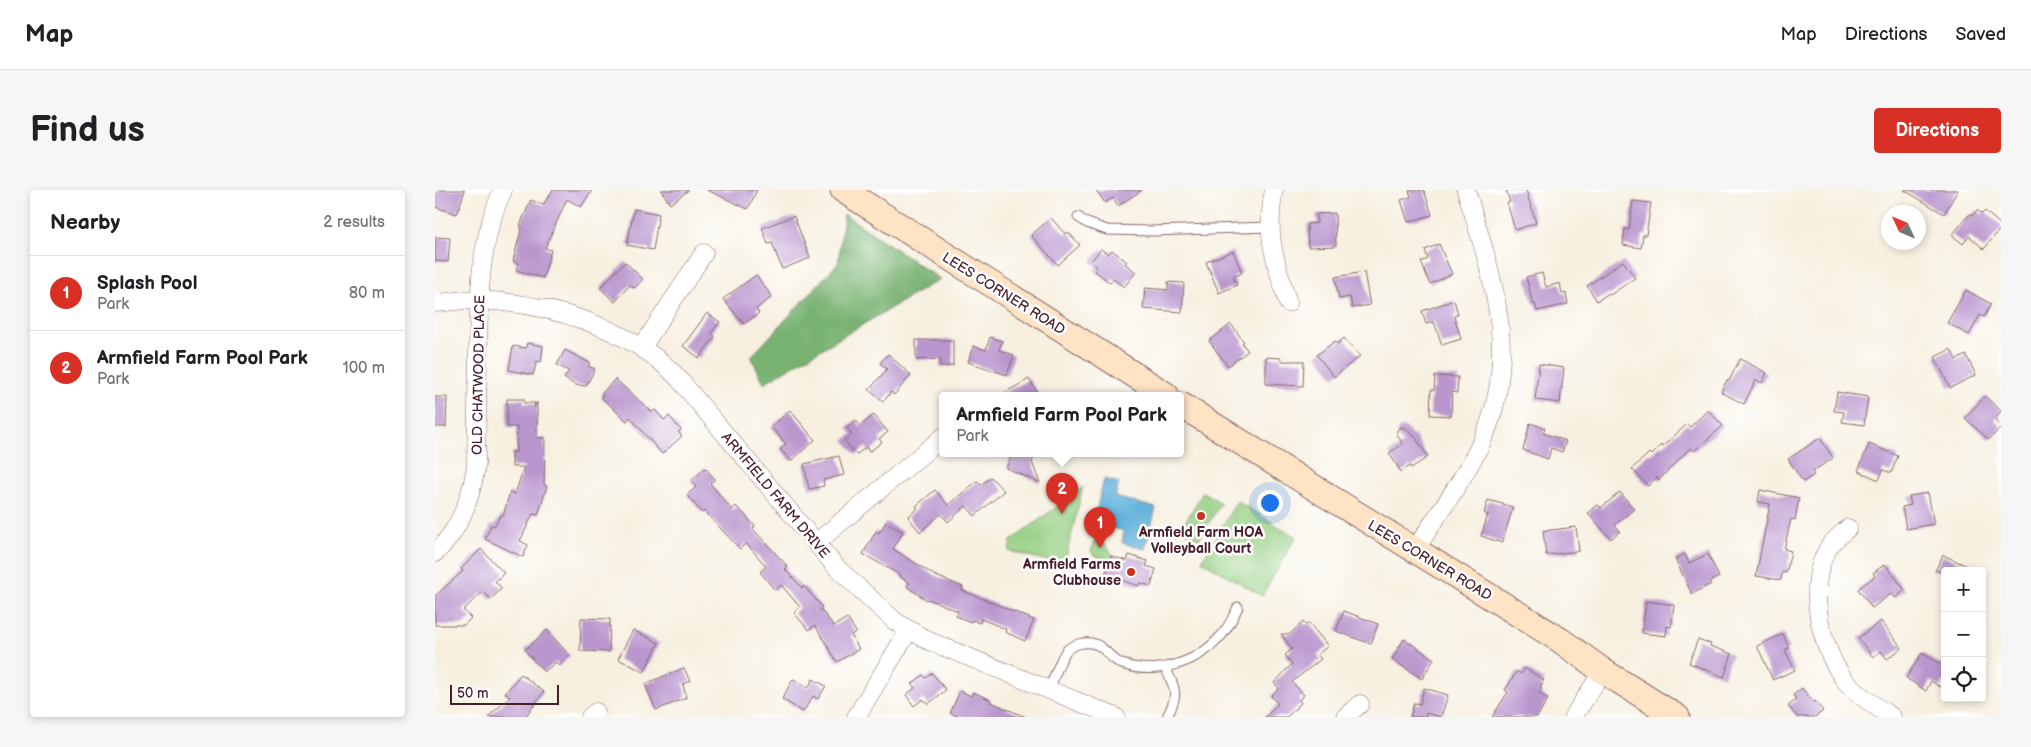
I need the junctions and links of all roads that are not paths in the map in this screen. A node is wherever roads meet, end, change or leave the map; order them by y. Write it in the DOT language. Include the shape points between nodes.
graph roads {
  1 [pos="503,190"];
  2 [pos="843,190"];
  3 [pos="1274,190"];
  4 [pos="1467,190"];
  5 [pos="1078,216"];
  6 [pos="1269,227"];
  7 [pos="704,253"];
  8 [pos="479,300"];
  9 [pos="435,303"];
  10 [pos="1287,303"];
  11 [pos="642,347"];
  12 [pos="1161,392"];
  13 [pos="1184,407"];
  14 [pos="939,440"];
  15 [pos="1848,528"];
  16 [pos="817,543"];
  17 [pos="1415,550"];
  18 [pos="435,553"];
  19 [pos="1238,607"];
  20 [pos="909,630"];
  21 [pos="1165,667"];
  22 [pos="1603,670"];
  23 [pos="1049,690"];
  24 [pos="1360,704"];
  25 [pos="856,717"];
  26 [pos="1116,717"];
  27 [pos="1167,717"];
  28 [pos="1345,717"];
  29 [pos="1573,717"];
  30 [pos="1677,717"];
  31 [pos="1892,717"];
  1 -- 8 [label="street, OLD CHATWOOD PLACE" via="486,240"];
  2 -- 12 [label="street, LEES CORNER ROAD"];
  3 -- 6 [label="street"];
  4 -- 17 [label="street" via="1496,294 1501,334 1498,388 1483,439"];
  5 -- 6 [label="lane" via="1107,230"];
  6 -- 10 [label="street"];
  7 -- 11 [label="street"];
  8 -- 9 [label="street, ARMFIELD FARM DRIVE"];
  8 -- 11 [label="street, ARMFIELD FARM DRIVE" via="532,305 559,312"];
  8 -- 18 [label="street, OLD CHATWOOD PLACE" via="473,485 461,519"];
  11 -- 16 [label="street, ARMFIELD FARM DRIVE" via="664,362 679,378"];
  13 -- 17 [label="street, LEES CORNER ROAD"];
  14 -- 16 [label="street"];
  15 -- 31 [label="street" via="1831,544 1823,560 1817,595 1822,634 1844,679 1858,694"];
  16 -- 20 [label="street, ARMFIELD FARM DRIVE" via="856,587"];
  17 -- 22 [label="street, LEES CORNER ROAD"];
  19 -- 21 [label="lane" via="1222,636 1207,650 1190,660"];
  20 -- 23 [label="street, ARMFIELD FARM DRIVE"];
  20 -- 25 [label="street"];
  21 -- 23 [label="lane" via="1121,664 1096,644 1086,642 1066,651"];
  21 -- 27 [label="lane" via="1176,698"];
  22 -- 29 [label="street"];
  22 -- 30 [label="street, LEES CORNER ROAD"];
  23 -- 26 [label="street, ARMFIELD FARM DRIVE"];
  24 -- 28 [label="street"];
}
